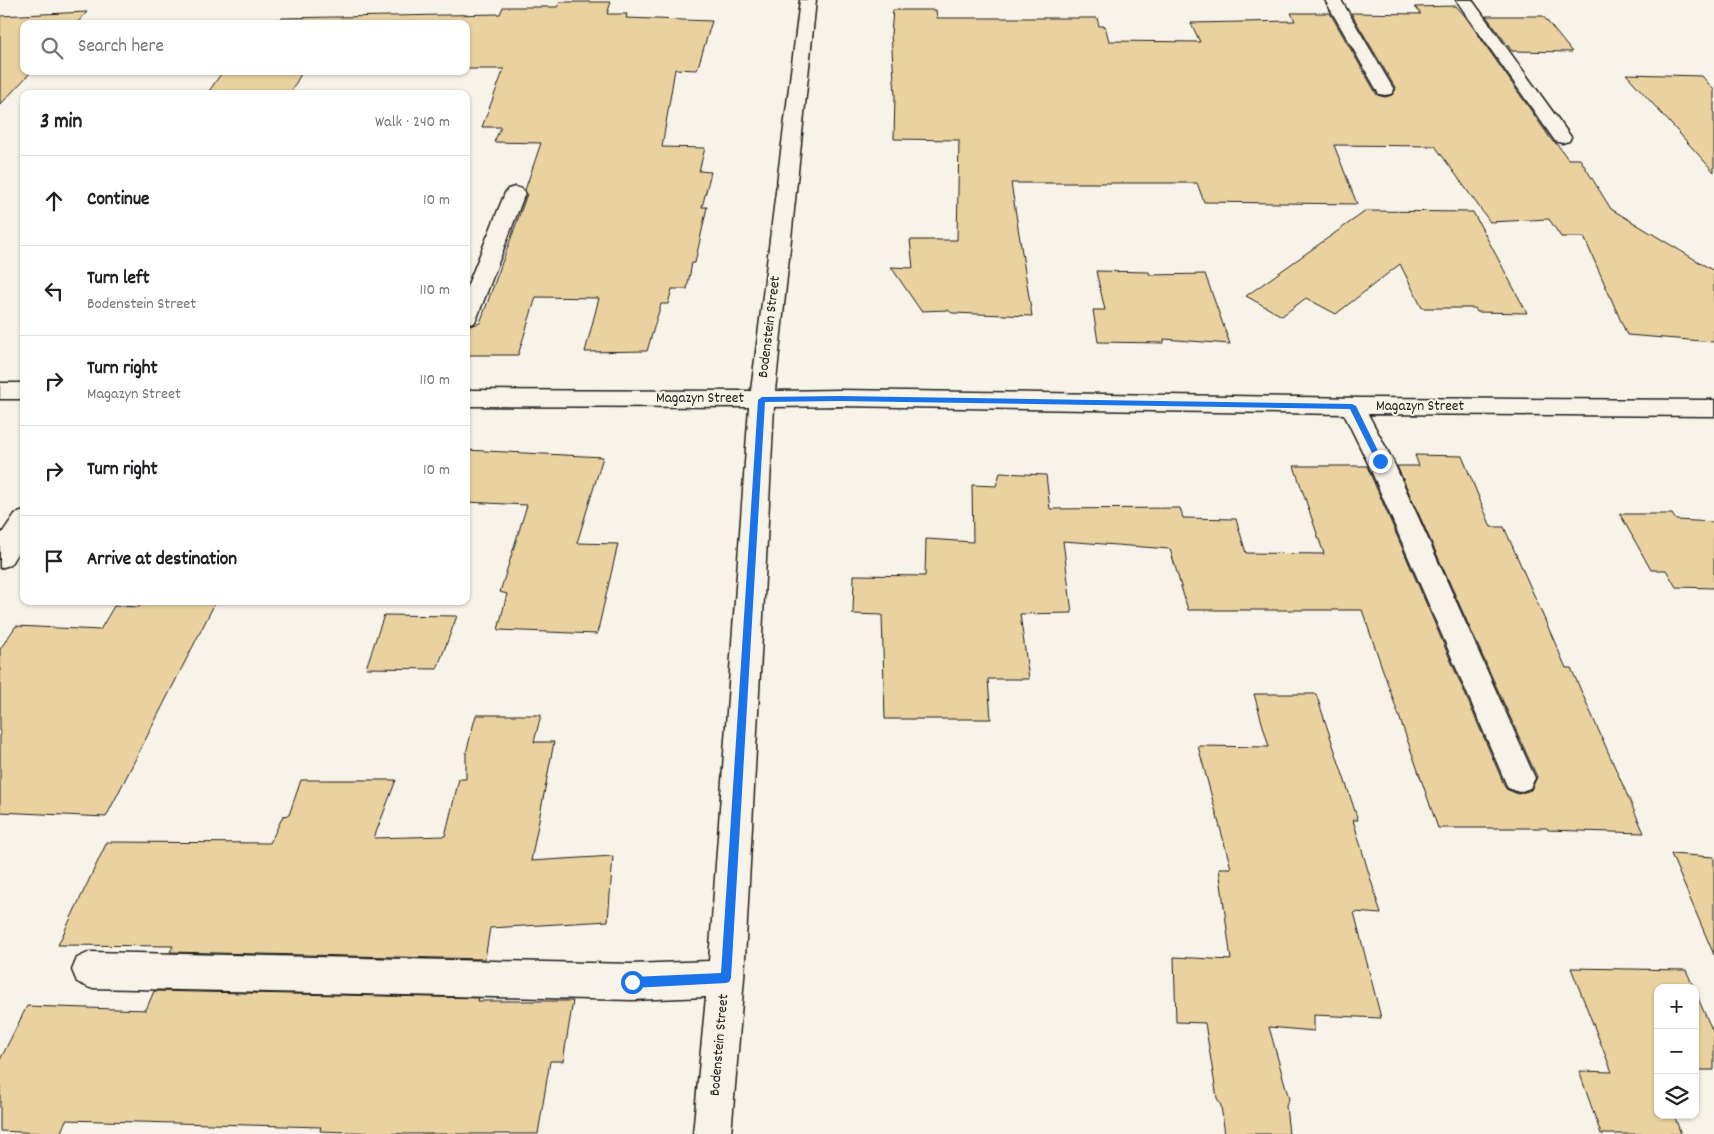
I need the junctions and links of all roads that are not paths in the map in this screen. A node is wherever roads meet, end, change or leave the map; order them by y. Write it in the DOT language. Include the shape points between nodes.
graph roads {
  1 [pos="808,0"];
  2 [pos="1333,0"];
  3 [pos="1464,0"];
  4 [pos="1385,90"];
  5 [pos="1562,137"];
  6 [pos="515,193"];
  7 [pos="470,308"];
  8 [pos="470,398"];
  9 [pos="762,400"];
  10 [pos="1352,406"];
  11 [pos="1714,408"];
  12 [pos="20,527"];
  13 [pos="0,558"];
  14 [pos="1519,778"];
  15 [pos="90,970"];
  16 [pos="726,978"];
  17 [pos="712,1134"];
  1 -- 9 [label="street, Bodenstein Street"];
  2 -- 4 [label="street"];
  3 -- 5 [label="street"];
  6 -- 7 [label="street"];
  8 -- 9 [label="street, Magazyn Street"];
  9 -- 10 [label="street, Magazyn Street" via="839,398"];
  9 -- 16 [label="street, Bodenstein Street"];
  10 -- 11 [label="street, Magazyn Street"];
  10 -- 14 [label="street" via="1380,461"];
  12 -- 13 [label="street"];
  15 -- 16 [label="street" via="632,982"];
  16 -- 17 [label="street, Bodenstein Street"];
}
